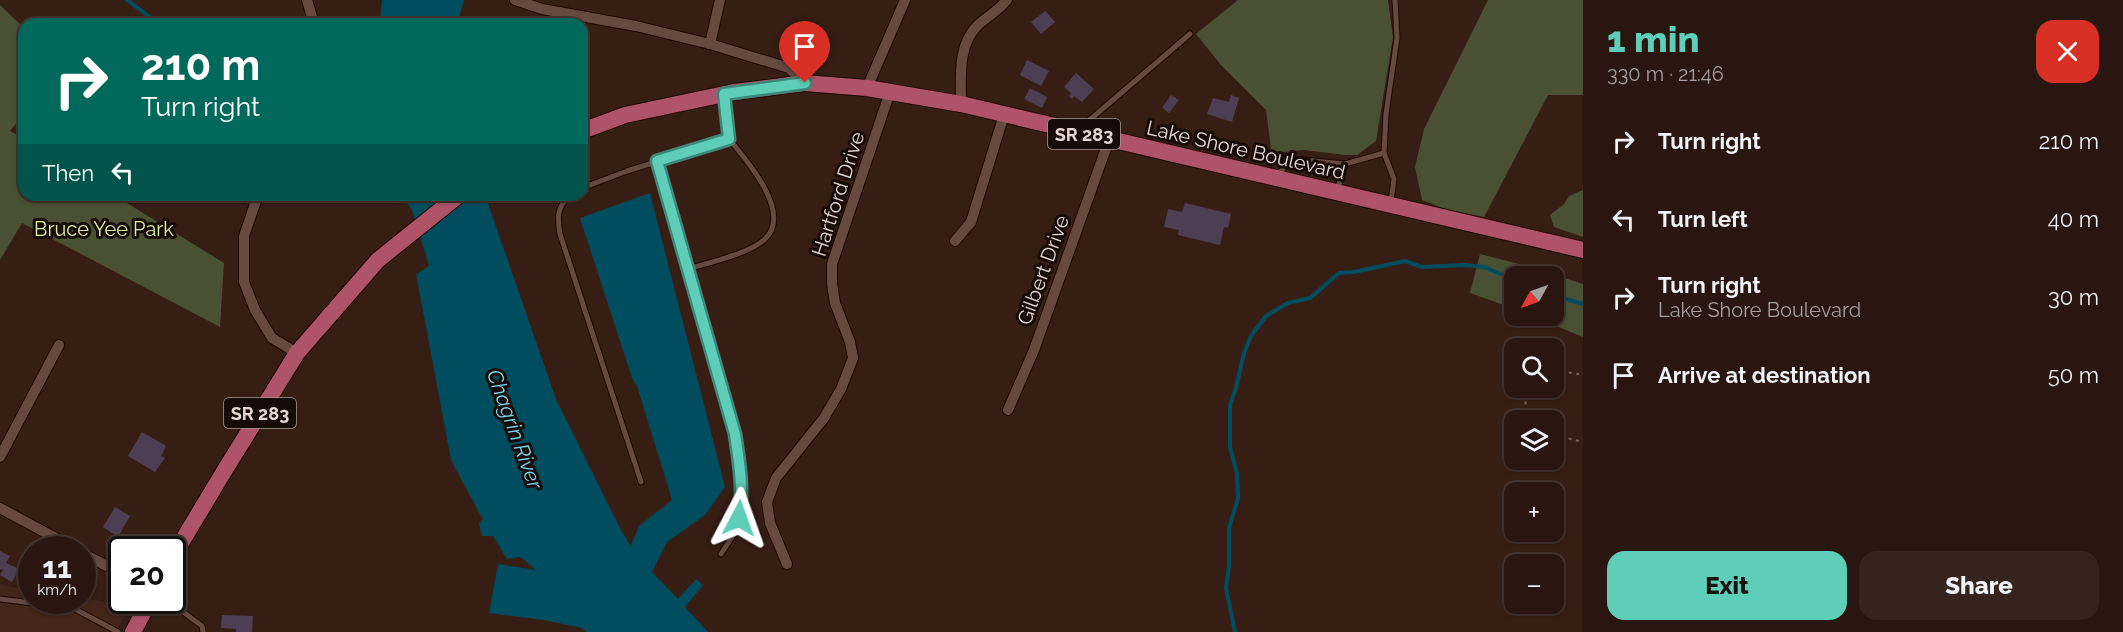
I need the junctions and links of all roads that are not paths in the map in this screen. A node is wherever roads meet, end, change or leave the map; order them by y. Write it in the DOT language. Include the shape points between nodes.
graph roads {
  1 [pos="307,0"];
  2 [pos="515,0"];
  3 [pos="720,0"];
  4 [pos="905,0"];
  5 [pos="1007,0"];
  6 [pos="1395,0"];
  7 [pos="312,18"];
  8 [pos="1190,34"];
  9 [pos="710,44"];
  10 [pos="805,83"];
  11 [pos="867,88"];
  12 [pos="890,92"];
  13 [pos="724,94"];
  14 [pos="961,104"];
  15 [pos="1004,115"];
  16 [pos="588,129"];
  17 [pos="1075,132"];
  18 [pos="729,139"];
  19 [pos="1109,140"];
  20 [pos="1384,153"];
  21 [pos="657,161"];
  22 [pos="1345,164"];
  23 [pos="1274,178"];
  24 [pos="588,186"];
  25 [pos="1336,193"];
  26 [pos="256,201"];
  27 [pos="452,201"];
  28 [pos="563,201"];
  29 [pos="1391,206"];
  30 [pos="955,241"];
  31 [pos="1583,250"];
  32 [pos="688,270"];
  33 [pos="59,345"];
  34 [pos="297,353"];
  35 [pos="1008,410"];
  36 [pos="0,457"];
  37 [pos="641,482"];
  38 [pos="0,508"];
  39 [pos="43,532"];
  40 [pos="47,536"];
  41 [pos="51,536"];
  42 [pos="185,536"];
  43 [pos="721,554"];
  44 [pos="787,564"];
  45 [pos="0,599"];
  46 [pos="18,601"];
  47 [pos="84,614"];
  48 [pos="143,614"];
  49 [pos="186,614"];
  50 [pos="118,632"];
  51 [pos="133,632"];
  52 [pos="203,632"];
  1 -- 7 [label="street"];
  2 -- 9 [label="street"];
  3 -- 9 [label="street"];
  4 -- 11 [label="street"];
  5 -- 14 [label="street" via="978,25 964,46"];
  6 -- 20 [label="lane" via="1396,38"];
  8 -- 17 [label="lane"];
  9 -- 10 [label="street" via="789,68"];
  10 -- 11 [label="main road, Lake Shore Boulevard / SR 283"];
  10 -- 13 [label="main road, Lake Shore Boulevard / SR 283"];
  11 -- 12 [label="main road, Lake Shore Boulevard / SR 283"];
  12 -- 14 [label="main road, Lake Shore Boulevard / SR 283"];
  12 -- 44 [label="street, Hartford Drive" via="832,264 835,303 853,358 824,418 776,478 767,502 770,523"];
  13 -- 16 [label="main road, Lake Shore Boulevard / SR 283" via="625,115"];
  13 -- 18 [label="lane"];
  14 -- 15 [label="main road, Lake Shore Boulevard / SR 283"];
  15 -- 17 [label="main road, Lake Shore Boulevard / SR 283"];
  15 -- 30 [label="street" via="971,222"];
  17 -- 19 [label="main road, Lake Shore Boulevard / SR 283"];
  18 -- 21 [label="lane"];
  18 -- 32 [label="lane" via="764,186 774,224 767,238 752,248"];
  19 -- 23 [label="main road, Lake Shore Boulevard / SR 283"];
  19 -- 35 [label="street, Gilbert Drive" via="1034,350"];
  20 -- 22 [label="lane"];
  20 -- 29 [label="lane" via="1394,179"];
  21 -- 24 [label="lane"];
  21 -- 32 [label="lane"];
  22 -- 23 [label="lane" via="1293,159"];
  22 -- 25 [label="lane"];
  23 -- 25 [label="main road, Lake Shore Boulevard / SR 283"];
  25 -- 29 [label="main road, Lake Shore Boulevard / SR 283"];
  26 -- 34 [label="street" via="244,236 244,282 272,338"];
  27 -- 34 [label="main road, SR 283" via="378,260"];
  28 -- 37 [label="lane" via="558,209 560,234"];
  29 -- 31 [label="main road, Lake Shore Boulevard / SR 283"];
  32 -- 43 [label="lane" via="740,464 741,505 736,531"];
  33 -- 36 [label="street"];
  34 -- 42 [label="main road, SR 283"];
  38 -- 39 [label="street"];
  39 -- 40 [label="lane"];
  39 -- 41 [label="street"];
  45 -- 46 [label="lane"];
  47 -- 50 [label="lane"];
  48 -- 51 [label="main road"];
  49 -- 52 [label="lane" via="202,626"];
}
